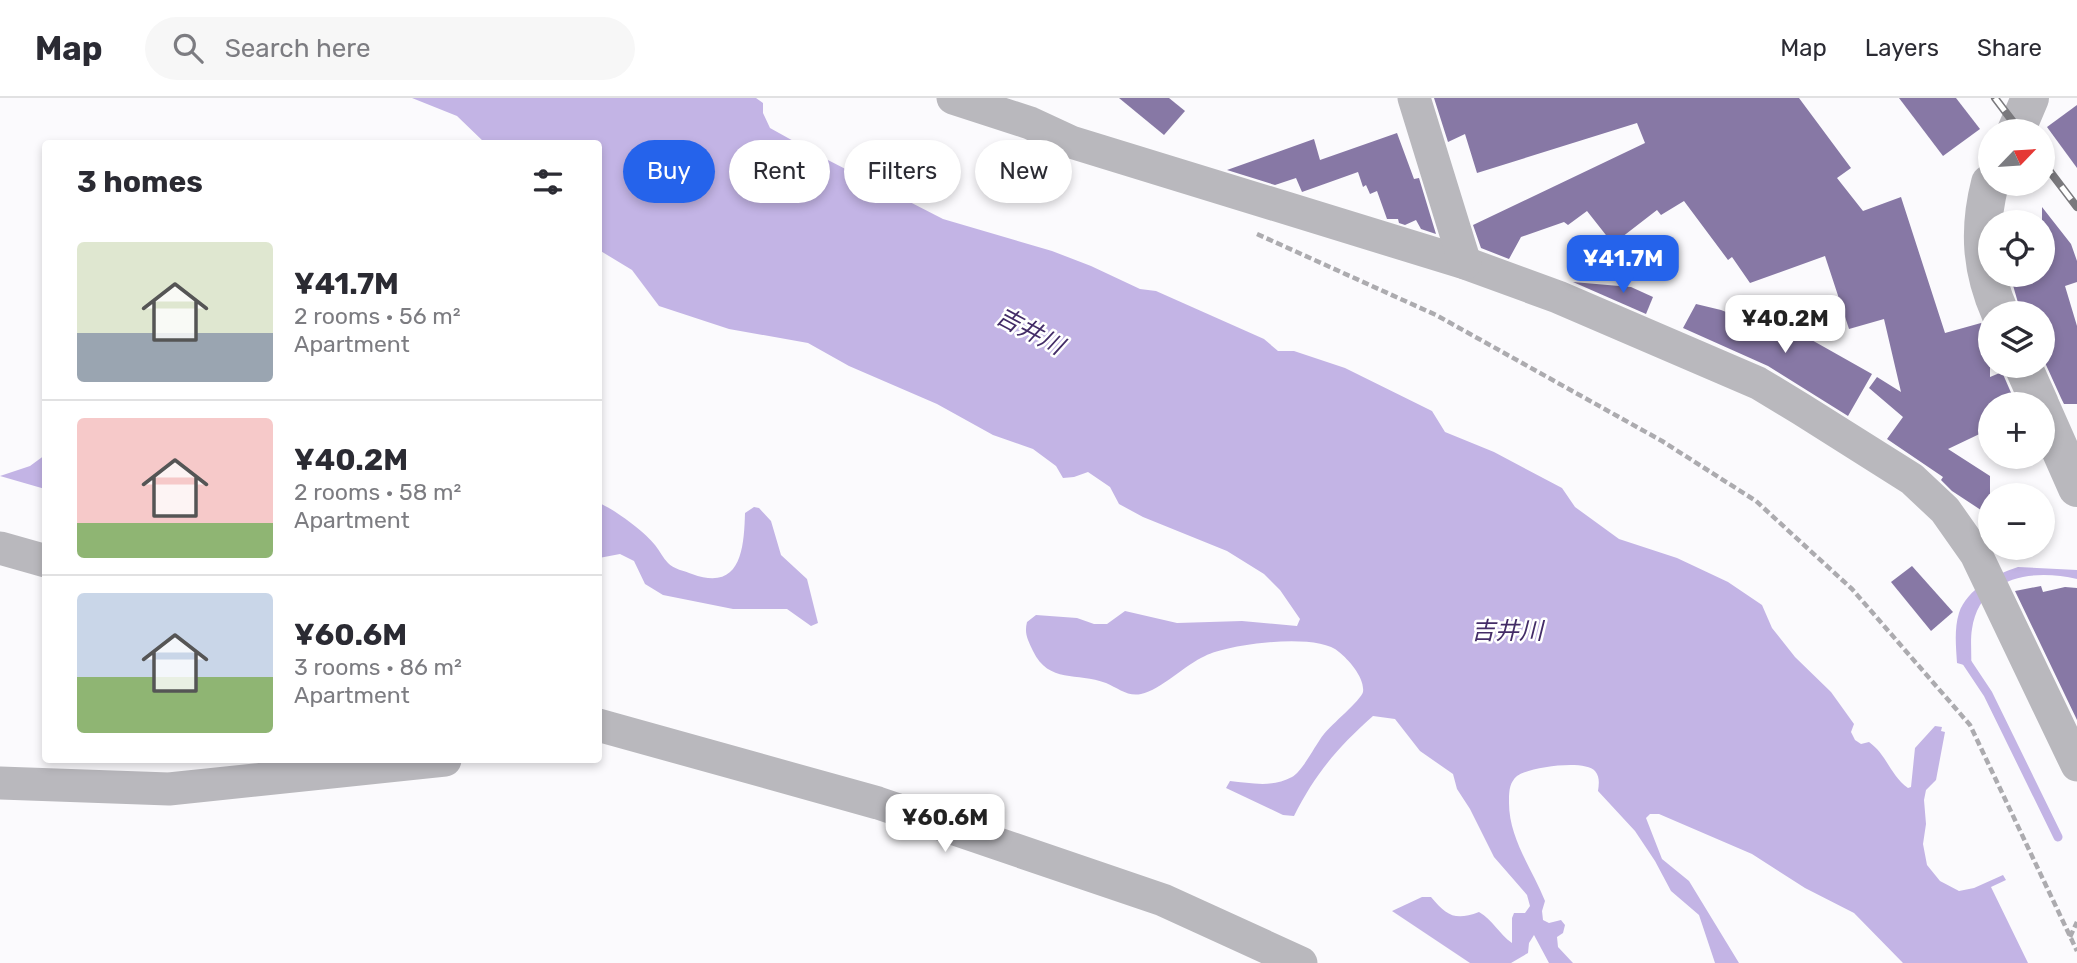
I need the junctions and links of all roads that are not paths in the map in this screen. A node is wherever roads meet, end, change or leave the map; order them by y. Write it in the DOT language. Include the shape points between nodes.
graph roads {
  1 [pos="953,98"];
  2 [pos="1414,98"];
  3 [pos="2030,98"];
  4 [pos="2021,119"];
  5 [pos="1988,196"];
  6 [pos="1465,263"];
  7 [pos="1994,301"];
  8 [pos="2055,438"];
  9 [pos="2077,488"];
  10 [pos="0,548"];
  11 [pos="42,560"];
  12 [pos="602,726"];
  13 [pos="647,738"];
  14 [pos="602,743"];
  15 [pos="417,763"];
  16 [pos="2077,765"];
  17 [pos="0,783"];
  18 [pos="1301,963"];
  1 -- 6 [label="street" via="1071,142"];
  2 -- 6 [label="street"];
  3 -- 4 [label="street"];
  5 -- 7 [label="street" via="1982,238 1987,286"];
  6 -- 16 [label="street" via="1558,297 1758,383 1912,479 1945,510 1976,554"];
  8 -- 9 [label="street"];
  10 -- 11 [label="street"];
  12 -- 13 [label="street"];
  13 -- 14 [label="street"];
  13 -- 18 [label="street" via="878,803 1163,900"];
  15 -- 17 [label="street" via="169,789"];
}
